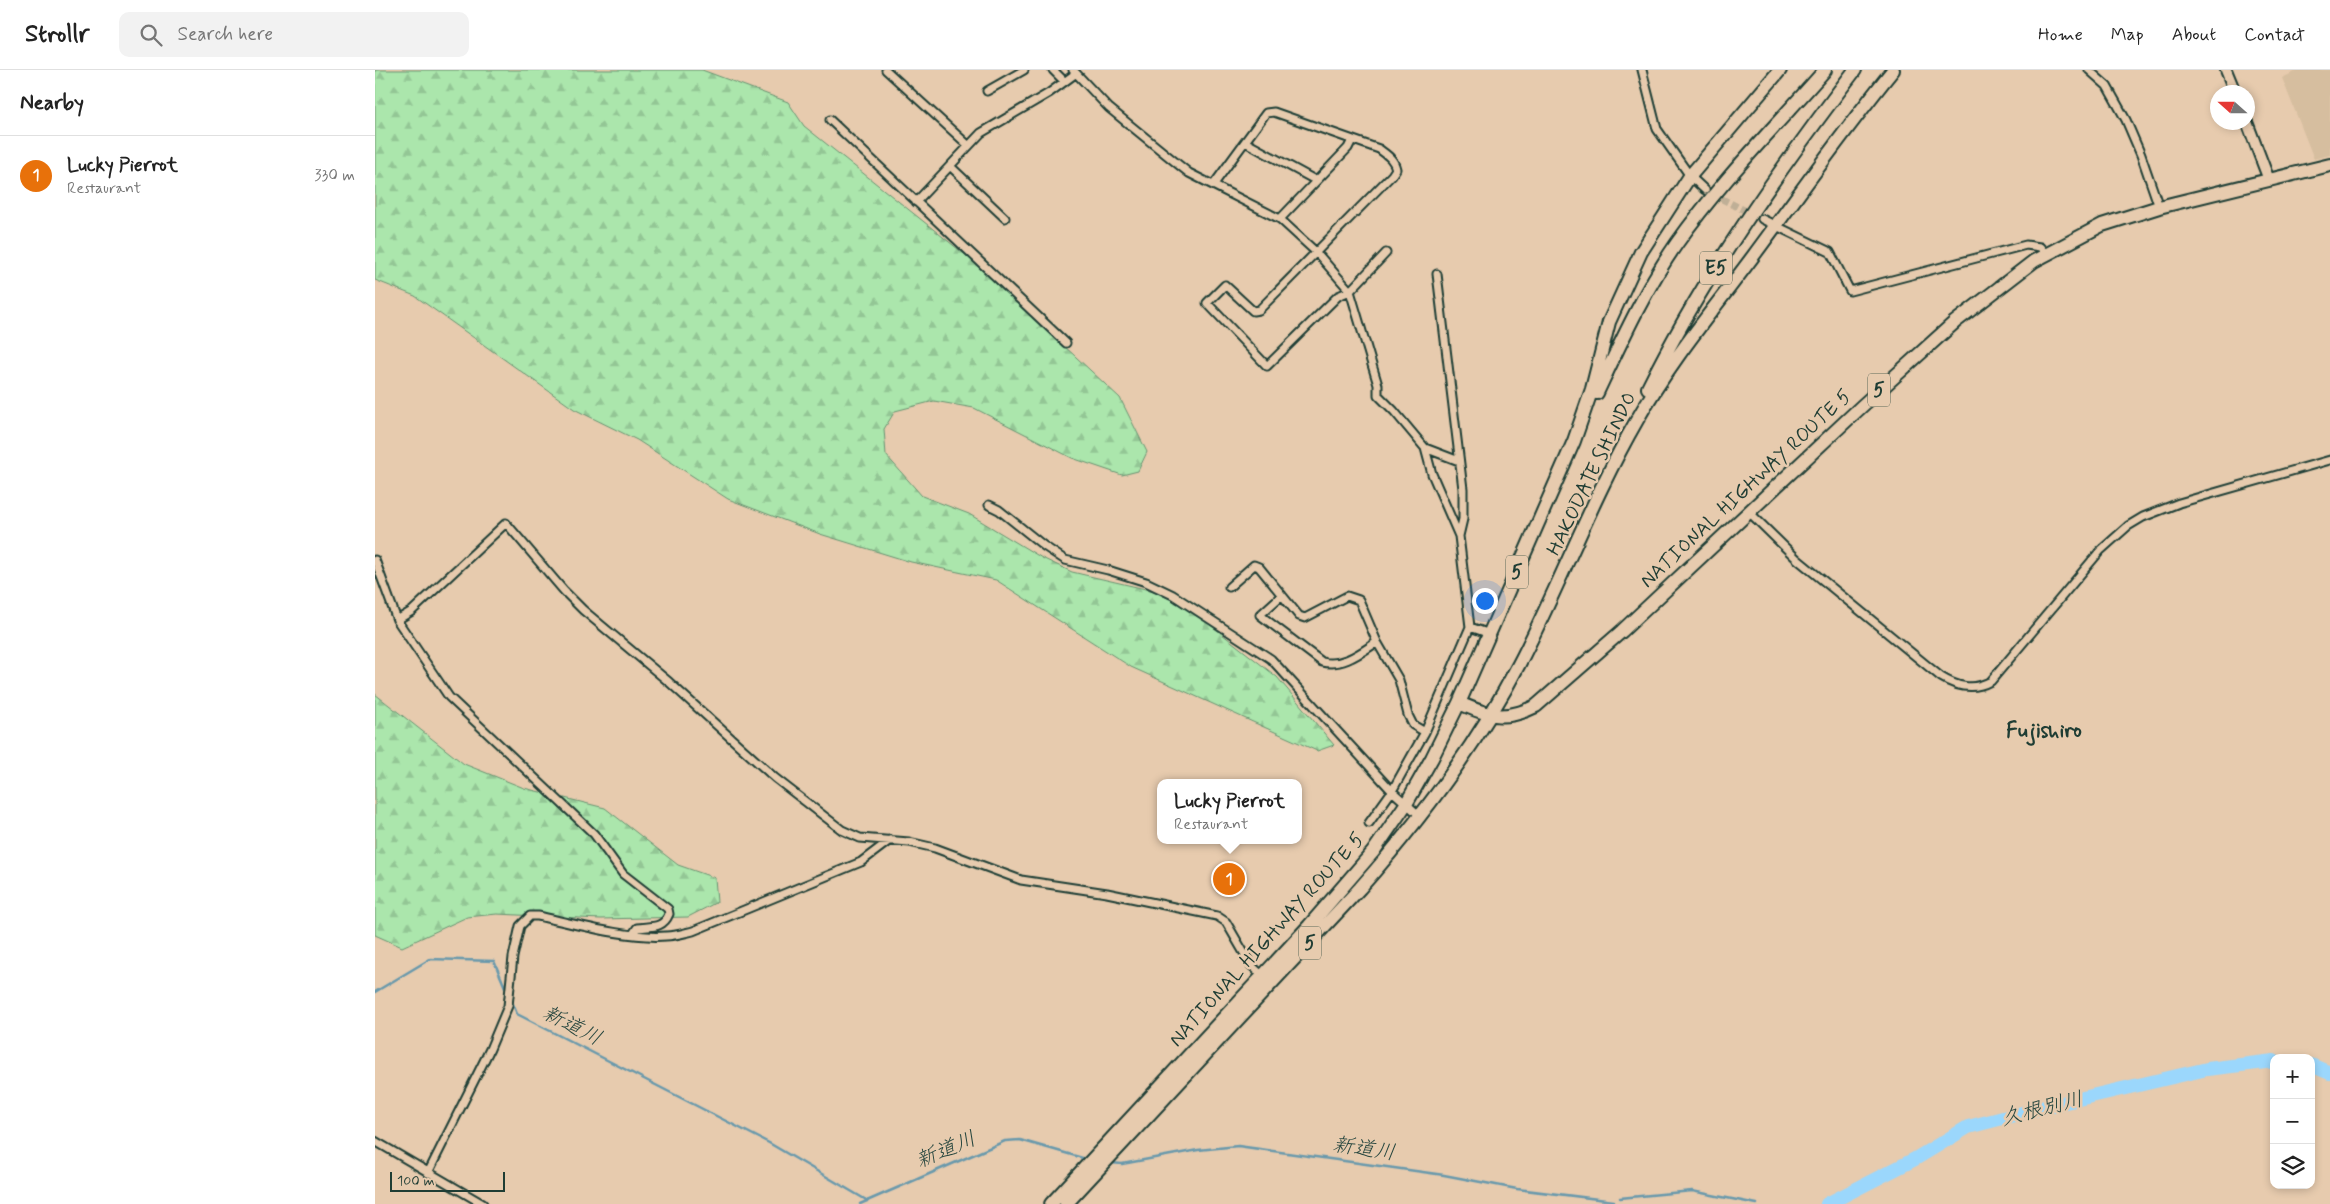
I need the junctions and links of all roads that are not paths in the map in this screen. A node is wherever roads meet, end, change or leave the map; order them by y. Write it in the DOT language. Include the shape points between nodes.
graph roads {
  1 [pos="886,70"];
  2 [pos="1024,70"];
  3 [pos="1053,70"];
  4 [pos="1642,70"];
  5 [pos="1780,70"];
  6 [pos="1825,70"];
  7 [pos="1855,70"];
  8 [pos="1893,70"];
  9 [pos="2089,70"];
  10 [pos="2226,70"];
  11 [pos="1074,72"];
  12 [pos="1064,81"];
  13 [pos="2232,85"];
  14 [pos="987,91"];
  15 [pos="830,120"];
  16 [pos="2250,130"];
  17 [pos="1353,140"];
  18 [pos="1245,142"];
  19 [pos="968,145"];
  20 [pos="950,166"];
  21 [pos="2330,166"];
  22 [pos="1690,176"];
  23 [pos="1315,180"];
  24 [pos="2269,180"];
  25 [pos="1214,184"];
  26 [pos="1705,190"];
  27 [pos="916,202"];
  28 [pos="2159,207"];
  29 [pos="1005,218"];
  30 [pos="1280,219"];
  31 [pos="1762,219"];
  32 [pos="1776,226"];
  33 [pos="1317,253"];
  34 [pos="1386,253"];
  35 [pos="2046,254"];
  36 [pos="1437,274"];
  37 [pos="1350,291"];
  38 [pos="1066,343"];
  39 [pos="1574,440"];
  40 [pos="1425,448"];
  41 [pos="2330,460"];
  42 [pos="1459,461"];
  43 [pos="1605,481"];
  44 [pos="989,505"];
  45 [pos="1749,512"];
  46 [pos="1459,536"];
  47 [pos="375,560"];
  48 [pos="1229,587"];
  49 [pos="1282,595"];
  50 [pos="397,620"];
  51 [pos="1471,627"];
  52 [pos="1490,634"];
  53 [pos="1377,642"];
  54 [pos="1459,704"];
  55 [pos="1490,715"];
  56 [pos="1425,732"];
  57 [pos="1392,792"];
  58 [pos="1406,804"];
  59 [pos="1420,816"];
  60 [pos="1369,823"];
  61 [pos="890,840"];
  62 [pos="633,934"];
  63 [pos="1268,980"];
  64 [pos="375,1141"];
  65 [pos="1090,1170"];
  66 [pos="429,1172"];
  67 [pos="483,1204"];
  68 [pos="1051,1204"];
  69 [pos="1066,1204"];
  1 -- 19 [label="street"];
  2 -- 14 [label="street"];
  3 -- 12 [label="street"];
  4 -- 22 [label="street" via="1657,129"];
  5 -- 22 [label="highway, HAKODATE SHINDO / 5"];
  6 -- 39 [label="highway, E5" via="1730,176 1677,244 1645,295"];
  7 -- 43 [label="highway, E5" via="1795,151 1708,281 1654,376"];
  8 -- 32 [label="highway, HAKODATE SHINDO / 5"];
  9 -- 28 [label="street" via="2107,86 2125,120"];
  10 -- 13 [label="street"];
  11 -- 12 [label="street"];
  11 -- 25 [label="street" via="1109,108 1179,165"];
  12 -- 19 [label="street" via="981,132"];
  15 -- 27 [label="street"];
  16 -- 24 [label="street"];
  17 -- 18 [label="street" via="1274,112 1266,113"];
  17 -- 23 [label="street" via="1349,148"];
  17 -- 33 [label="street" via="1379,149 1389,156 1395,169"];
  18 -- 23 [label="street"];
  18 -- 25 [label="street"];
  19 -- 20 [label="street"];
  20 -- 27 [label="street"];
  20 -- 29 [label="street"];
  21 -- 24 [label="highway, NATIONAL HIGHWAY ROUTE 5 / 5"];
  22 -- 26 [label="street"];
  22 -- 39 [label="highway, HAKODATE SHINDO / 5" via="1654,229 1622,291 1604,337"];
  23 -- 30 [label="street"];
  24 -- 28 [label="highway, NATIONAL HIGHWAY ROUTE 5 / 5"];
  25 -- 30 [label="street"];
  27 -- 38 [label="street"];
  28 -- 35 [label="highway, NATIONAL HIGHWAY ROUTE 5 / 5" via="2102,225"];
  30 -- 33 [label="street"];
  31 -- 32 [label="street"];
  32 -- 35 [label="street" via="1830,252 1850,291 2026,246 2040,247"];
  32 -- 43 [label="highway, HAKODATE SHINDO / 5" via="1654,392"];
  33 -- 37 [label="street"];
  33 -- 37 [label="street" via="1259,310 1253,311 1225,285 1207,303 1267,366 1338,296"];
  34 -- 37 [label="street"];
  35 -- 45 [label="highway, NATIONAL HIGHWAY ROUTE 5 / 5" via="1955,322"];
  36 -- 42 [label="street"];
  37 -- 40 [label="street" via="1378,385 1378,395"];
  39 -- 52 [label="highway, HAKODATE SHINDO / 5"];
  40 -- 42 [label="street"];
  40 -- 46 [label="street" via="1432,474"];
  41 -- 45 [label="street" via="2179,502 2128,526 2100,551 1991,681 1973,688 1956,685 1941,677 1797,558"];
  42 -- 46 [label="street" via="1463,509"];
  43 -- 55 [label="highway, HAKODATE SHINDO / 5" via="1551,602"];
  44 -- 57 [label="street" via="1065,560 1145,582 1173,596 1271,659"];
  45 -- 55 [label="highway, NATIONAL HIGHWAY ROUTE 5 / 5" via="1536,706 1505,717"];
  46 -- 51 [label="street"];
  47 -- 50 [label="street"];
  48 -- 49 [label="street" via="1254,565"];
  49 -- 53 [label="street" via="1299,616 1305,618 1353,596 1359,600"];
  49 -- 53 [label="street" via="1260,615 1322,662 1330,664 1348,660"];
  50 -- 61 [label="street" via="412,611 505,523 583,610 775,778 842,830 860,838"];
  50 -- 62 [label="street" via="449,697 594,834 623,874 668,909 664,924 637,928"];
  51 -- 52 [label="street"];
  51 -- 56 [label="street"];
  52 -- 54 [label="highway, HAKODATE SHINDO / 5"];
  53 -- 56 [label="street" via="1399,680 1413,726"];
  54 -- 55 [label="highway, NATIONAL HIGHWAY ROUTE 5 / 5"];
  54 -- 58 [label="highway, NATIONAL HIGHWAY ROUTE 5 / 5"];
  55 -- 59 [label="highway, NATIONAL HIGHWAY ROUTE 5 / 5"];
  56 -- 57 [label="street"];
  57 -- 58 [label="street"];
  57 -- 60 [label="street"];
  58 -- 59 [label="street"];
  58 -- 63 [label="highway, NATIONAL HIGHWAY ROUTE 5 / 5" via="1353,877"];
  59 -- 63 [label="highway, NATIONAL HIGHWAY ROUTE 5 / 5" via="1360,888"];
  61 -- 62 [label="street" via="861,862 693,931 666,936"];
  61 -- 63 [label="street" via="935,848 1021,880 1107,893 1217,916 1226,922 1251,965"];
  62 -- 66 [label="street" via="538,916 530,916 524,921 513,957 508,1006"];
  63 -- 65 [label="highway, NATIONAL HIGHWAY ROUTE 5 / 5"];
  64 -- 66 [label="street"];
  65 -- 68 [label="highway, NATIONAL HIGHWAY ROUTE 5 / 5"];
  65 -- 69 [label="highway, NATIONAL HIGHWAY ROUTE 5 / 5"];
  66 -- 67 [label="street"];
}
